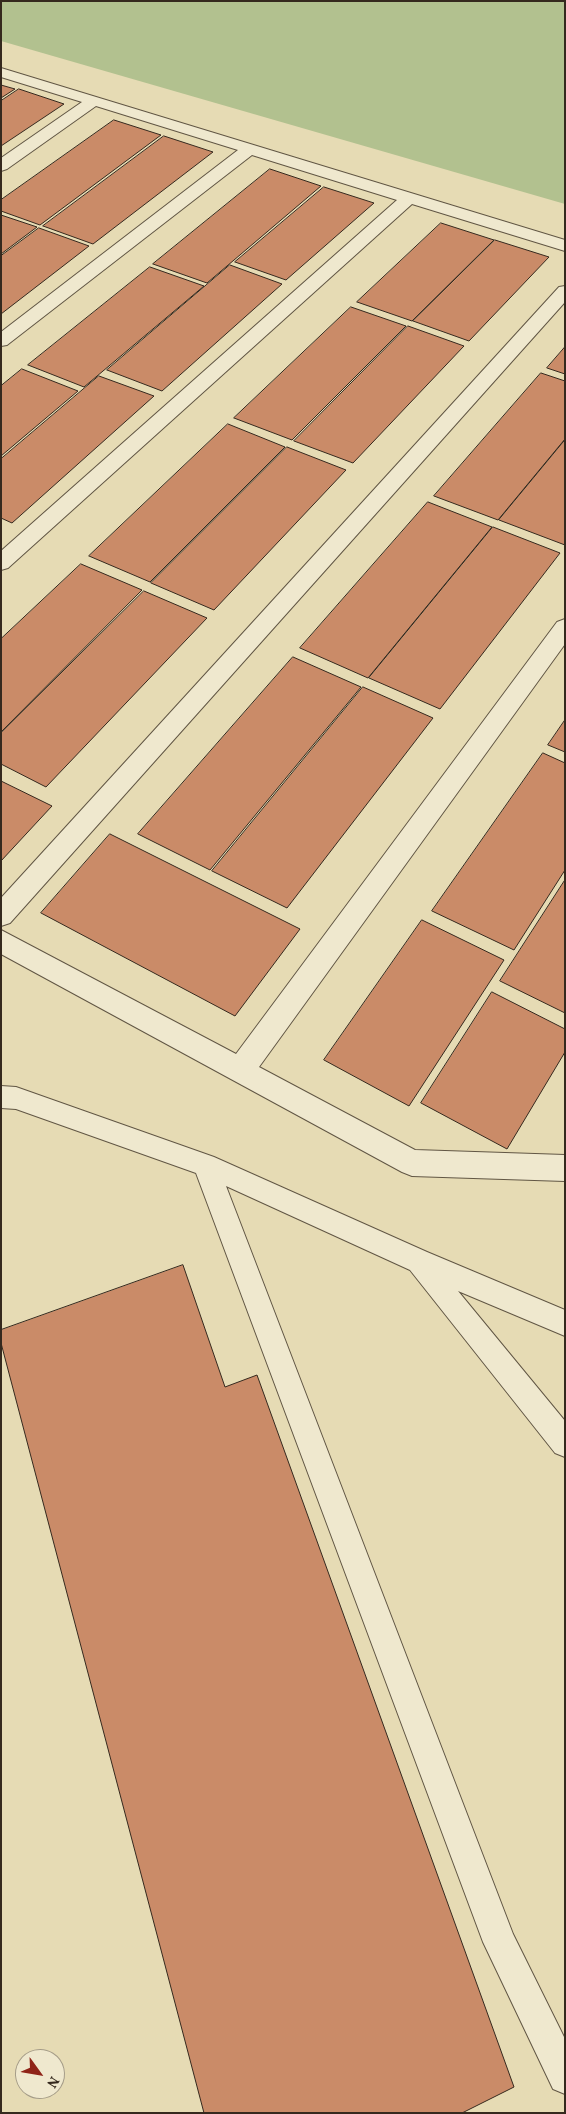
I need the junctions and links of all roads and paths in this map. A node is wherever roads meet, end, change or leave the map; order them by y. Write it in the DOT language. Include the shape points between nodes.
graph roads {
  1 [pos="1,72"];
  2 [pos="94,101"];
  3 [pos="249,149"];
  4 [pos="1,166"];
  5 [pos="409,198"];
  6 [pos="565,246"];
  7 [pos="565,291"];
  8 [pos="1,341"];
  9 [pos="1,563"];
  10 [pos="565,628"];
  11 [pos="1,916"];
  12 [pos="1,941"];
  13 [pos="241,1070"];
  14 [pos="1,1097"];
  15 [pos="205,1164"];
  16 [pos="565,1168"];
  17 [pos="418,1261"];
  18 [pos="565,1323"];
  19 [pos="565,1443"];
  20 [pos="565,2077"];
  1 -- 2 [label="street"];
  2 -- 3 [label="street"];
  2 -- 4 [label="street"];
  3 -- 5 [label="street"];
  3 -- 8 [label="street"];
  5 -- 6 [label="street"];
  5 -- 9 [label="street"];
  7 -- 11 [label="street"];
  10 -- 13 [label="street"];
  12 -- 13 [label="street"];
  13 -- 16 [label="street" via="412,1163"];
  14 -- 15 [label="lane" via="16,1098"];
  15 -- 17 [label="lane"];
  15 -- 20 [label="lane" via="500,1942"];
  17 -- 18 [label="lane"];
  17 -- 19 [label="lane"];
}
